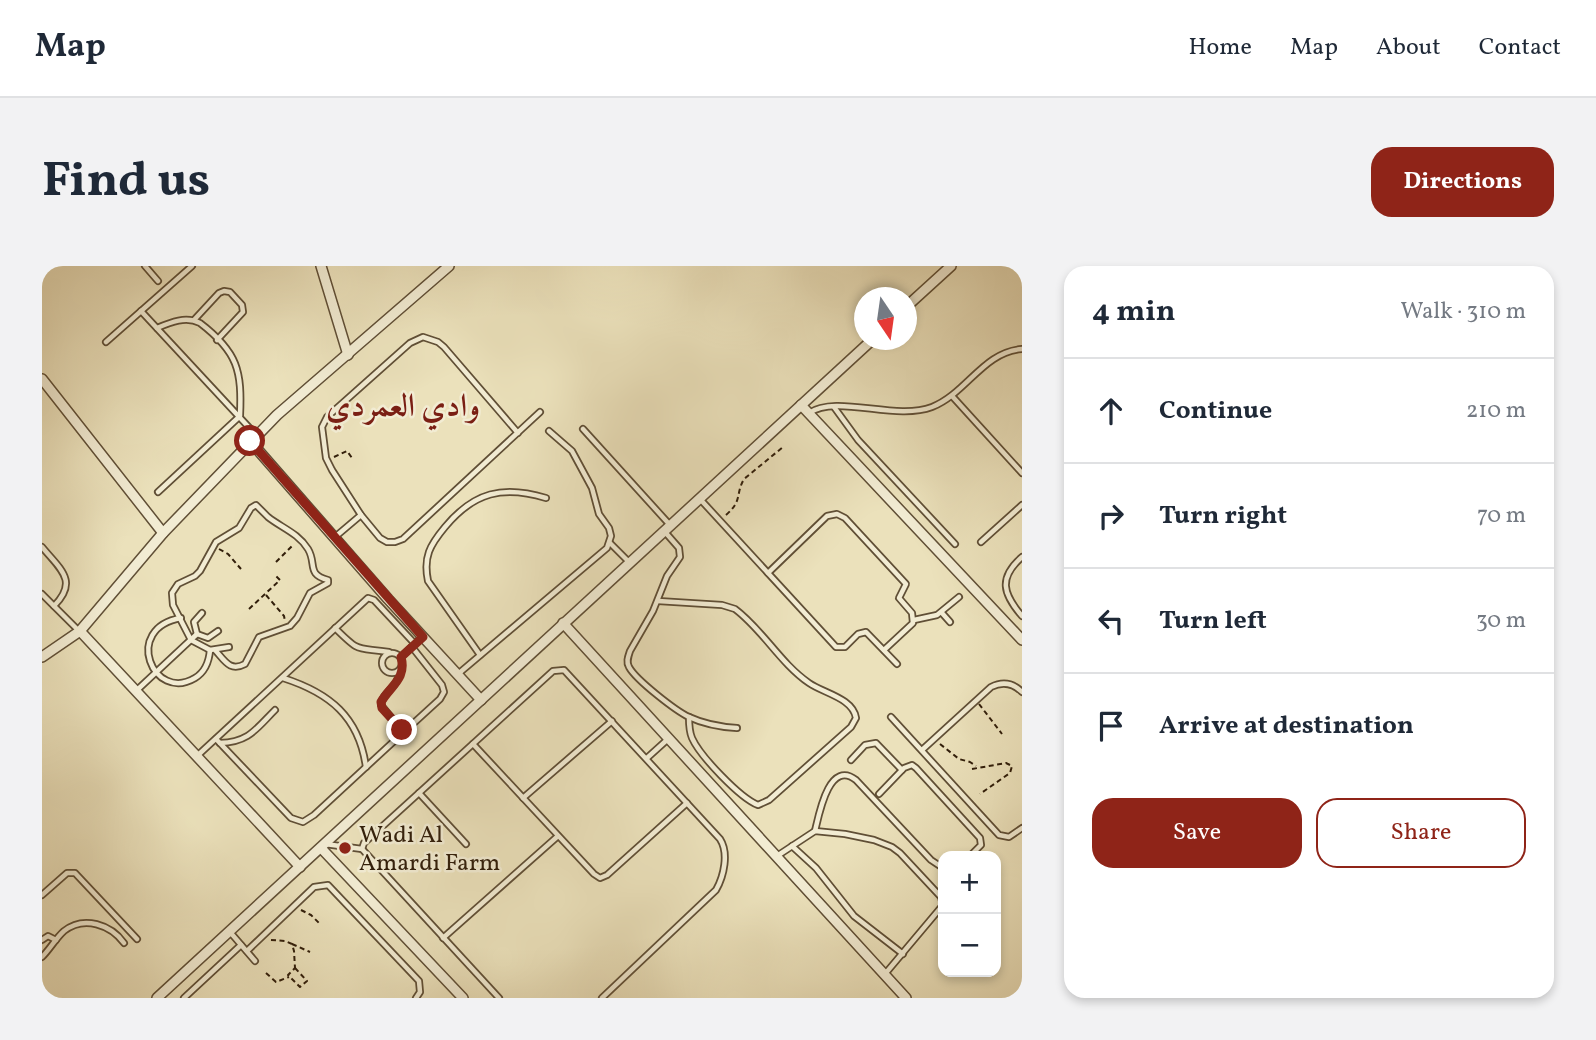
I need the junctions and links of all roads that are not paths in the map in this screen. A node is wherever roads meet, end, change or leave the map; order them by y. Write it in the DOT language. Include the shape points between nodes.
graph roads {
  1 [pos="145,266"];
  2 [pos="192,266"];
  3 [pos="321,266"];
  4 [pos="951,266"];
  5 [pos="443,268"];
  6 [pos="158,281"];
  7 [pos="917,297"];
  8 [pos="141,311"];
  9 [pos="194,320"];
  10 [pos="158,328"];
  11 [pos="217,340"];
  12 [pos="106,342"];
  13 [pos="1022,349"];
  14 [pos="861,350"];
  15 [pos="348,355"];
  16 [pos="42,379"];
  17 [pos="952,396"];
  18 [pos="801,405"];
  19 [pos="834,406"];
  20 [pos="540,412"];
  21 [pos="808,413"];
  22 [pos="240,416"];
  23 [pos="583,429"];
  24 [pos="549,431"];
  25 [pos="518,433"];
  26 [pos="253,438"];
  27 [pos="1022,473"];
  28 [pos="158,492"];
  29 [pos="546,498"];
  30 [pos="700,499"];
  31 [pos="1022,505"];
  32 [pos="361,515"];
  33 [pos="668,528"];
  34 [pos="163,533"];
  35 [pos="335,537"];
  36 [pos="981,542"];
  37 [pos="610,543"];
  38 [pos="955,544"];
  39 [pos="42,547"];
  40 [pos="1022,557"];
  41 [pos="630,562"];
  42 [pos="768,573"];
  43 [pos="42,594"];
  44 [pos="959,597"];
  45 [pos="658,601"];
  46 [pos="54,606"];
  47 [pos="202,613"];
  48 [pos="942,613"];
  49 [pos="1022,617"];
  50 [pos="181,618"];
  51 [pos="914,620"];
  52 [pos="950,622"];
  53 [pos="563,623"];
  54 [pos="335,628"];
  55 [pos="80,631"];
  56 [pos="218,631"];
  57 [pos="197,634"];
  58 [pos="423,637"];
  59 [pos="191,640"];
  60 [pos="1022,640"];
  61 [pos="413,646"];
  62 [pos="229,647"];
  63 [pos="213,650"];
  64 [pos="884,650"];
  65 [pos="391,652"];
  66 [pos="480,655"];
  67 [pos="42,657"];
  68 [pos="401,657"];
  69 [pos="897,664"];
  70 [pos="399,671"];
  71 [pos="156,673"];
  72 [pos="458,675"];
  73 [pos="282,678"];
  74 [pos="136,691"];
  75 [pos="1022,692"];
  76 [pos="481,700"];
  77 [pos="275,710"];
  78 [pos="689,717"];
  79 [pos="891,717"];
  80 [pos="612,721"];
  81 [pos="737,728"];
  82 [pos="405,731"];
  83 [pos="669,739"];
  84 [pos="217,741"];
  85 [pos="473,744"];
  86 [pos="922,750"];
  87 [pos="197,756"];
  88 [pos="647,758"];
  89 [pos="850,760"];
  90 [pos="366,768"];
  91 [pos="902,770"];
  92 [pos="419,793"];
  93 [pos="879,794"];
  94 [pos="523,798"];
  95 [pos="687,803"];
  96 [pos="1022,828"];
  97 [pos="815,831"];
  98 [pos="558,836"];
  99 [pos="466,844"];
  100 [pos="323,846"];
  101 [pos="792,846"];
  102 [pos="362,849"];
  103 [pos="975,851"];
  104 [pos="777,856"];
  105 [pos="938,865"];
  106 [pos="300,866"];
  107 [pos="42,895"];
  108 [pos="938,895"];
  109 [pos="938,912"];
  110 [pos="230,931"];
  111 [pos="443,938"];
  112 [pos="137,939"];
  113 [pos="42,940"];
  114 [pos="56,940"];
  115 [pos="124,943"];
  116 [pos="242,945"];
  117 [pos="247,951"];
  118 [pos="902,954"];
  119 [pos="42,957"];
  120 [pos="255,961"];
  121 [pos="884,975"];
  122 [pos="157,998"];
  123 [pos="184,998"];
  124 [pos="416,998"];
  125 [pos="463,998"];
  126 [pos="499,998"];
  127 [pos="602,998"];
  128 [pos="906,998"];
  1 -- 6 [label="lane"];
  2 -- 8 [label="lane"];
  3 -- 15 [label="street"];
  4 -- 7 [label="street"];
  5 -- 15 [label="street"];
  8 -- 10 [label="lane"];
  8 -- 12 [label="lane"];
  9 -- 10 [label="lane"];
  9 -- 11 [label="lane"];
  9 -- 11 [label="lane" via="219,293 230,292 243,312"];
  10 -- 22 [label="lane"];
  11 -- 22 [label="lane" via="233,357 239,373"];
  13 -- 17 [label="lane" via="991,359"];
  14 -- 18 [label="street"];
  15 -- 26 [label="street"];
  16 -- 34 [label="street"];
  17 -- 19 [label="lane" via="911,412"];
  17 -- 27 [label="lane"];
  18 -- 21 [label="street"];
  18 -- 30 [label="street"];
  19 -- 21 [label="lane"];
  19 -- 38 [label="lane" via="858,440"];
  20 -- 25 [label="lane"];
  21 -- 60 [label="street"];
  22 -- 26 [label="lane"];
  22 -- 28 [label="lane"];
  23 -- 33 [label="lane"];
  24 -- 37 [label="lane" via="579,463 599,514 610,528"];
  25 -- 32 [label="lane" via="395,542 380,538"];
  25 -- 32 [label="lane" via="444,347 423,337 410,343 327,417 322,427 326,458"];
  26 -- 34 [label="street"];
  26 -- 35 [label="street"];
  29 -- 66 [label="lane" via="513,491 480,497 460,508 427,554 428,581"];
  30 -- 33 [label="street"];
  30 -- 42 [label="lane"];
  31 -- 36 [label="lane"];
  32 -- 35 [label="lane"];
  33 -- 41 [label="street"];
  33 -- 45 [label="lane" via="680,557"];
  34 -- 55 [label="street"];
  35 -- 58 [label="street"];
  37 -- 41 [label="lane"];
  37 -- 66 [label="lane"];
  39 -- 46 [label="lane" via="67,583 65,594"];
  40 -- 49 [label="lane" via="1009,569 1005,582"];
  41 -- 53 [label="street"];
  42 -- 51 [label="lane" via="827,516 841,515 905,581 899,598"];
  42 -- 64 [label="lane" via="836,647 845,648 864,632"];
  43 -- 46 [label="lane"];
  44 -- 48 [label="lane"];
  45 -- 78 [label="lane" via="628,663 666,702"];
  45 -- 78 [label="lane" via="735,609 799,675 845,703 856,718 769,800 758,805 697,746"];
  46 -- 55 [label="lane"];
  47 -- 57 [label="lane" via="194,622"];
  48 -- 51 [label="lane"];
  48 -- 52 [label="lane"];
  50 -- 59 [label="lane"];
  50 -- 63 [label="lane" via="172,601 174,588 200,571 216,542 239,528 252,506 299,538 311,554 314,572 328,583 310,593 290,626 260,637 245,664 230,667"];
  50 -- 71 [label="lane" via="153,633 148,653"];
  51 -- 64 [label="lane"];
  53 -- 76 [label="street"];
  53 -- 83 [label="street"];
  54 -- 61 [label="lane" via="370,598"];
  54 -- 65 [label="lane" via="356,648"];
  54 -- 73 [label="lane"];
  55 -- 67 [label="street"];
  55 -- 74 [label="street"];
  56 -- 57 [label="lane" via="208,638"];
  57 -- 59 [label="lane"];
  58 -- 61 [label="lane"];
  58 -- 72 [label="street"];
  59 -- 63 [label="lane"];
  59 -- 71 [label="lane"];
  61 -- 68 [label="lane"];
  61 -- 82 [label="lane" via="444,692"];
  62 -- 63 [label="lane"];
  63 -- 71 [label="lane" via="205,668 191,681 172,682"];
  64 -- 69 [label="lane"];
  65 -- 68 [label="lane"];
  65 -- 70 [label="lane" via="382,658 383,668"];
  66 -- 72 [label="lane"];
  68 -- 70 [label="lane"];
  70 -- 82 [label="lane" via="398,681 381,705"];
  71 -- 74 [label="lane"];
  72 -- 76 [label="street"];
  73 -- 84 [label="lane"];
  73 -- 90 [label="lane" via="337,706 360,741"];
  74 -- 87 [label="street"];
  75 -- 86 [label="lane" via="1003,683 991,687"];
  76 -- 100 [label="street"];
  77 -- 84 [label="lane" via="245,739"];
  78 -- 81 [label="lane"];
  79 -- 86 [label="lane"];
  80 -- 85 [label="lane" via="567,672 556,670"];
  80 -- 88 [label="lane"];
  80 -- 94 [label="lane"];
  82 -- 90 [label="lane"];
  83 -- 88 [label="lane"];
  83 -- 104 [label="street"];
  84 -- 87 [label="lane"];
  84 -- 90 [label="lane" via="296,821 309,820"];
  85 -- 92 [label="lane"];
  85 -- 94 [label="lane"];
  86 -- 96 [label="lane" via="999,835 1009,838"];
  87 -- 106 [label="street"];
  88 -- 95 [label="lane"];
  89 -- 91 [label="lane" via="865,745 876,743"];
  91 -- 93 [label="lane"];
  91 -- 103 [label="lane" via="916,768 980,838"];
  92 -- 99 [label="lane"];
  92 -- 102 [label="lane"];
  94 -- 98 [label="lane"];
  95 -- 98 [label="lane" via="604,877 596,877"];
  95 -- 127 [label="lane" via="723,844 720,884"];
  97 -- 101 [label="lane"];
  97 -- 105 [label="lane" via="833,781 848,775"];
  97 -- 108 [label="lane" via="860,836 892,847"];
  98 -- 111 [label="lane"];
  100 -- 102 [label="lane"];
  100 -- 106 [label="street"];
  100 -- 125 [label="street"];
  101 -- 104 [label="lane"];
  101 -- 118 [label="lane" via="855,916"];
  102 -- 111 [label="lane"];
  104 -- 121 [label="street"];
  106 -- 110 [label="street"];
  107 -- 112 [label="lane" via="67,873 75,873"];
  109 -- 118 [label="lane"];
  110 -- 116 [label="lane"];
  110 -- 122 [label="street"];
  111 -- 126 [label="lane"];
  113 -- 114 [label="lane" via="48,936"];
  114 -- 115 [label="lane" via="72,926 87,923 112,930"];
  114 -- 119 [label="lane"];
  116 -- 117 [label="lane"];
  116 -- 123 [label="lane"];
  117 -- 120 [label="lane"];
  117 -- 124 [label="lane" via="324,884 419,981"];
  118 -- 121 [label="lane"];
  121 -- 128 [label="street"];
}
